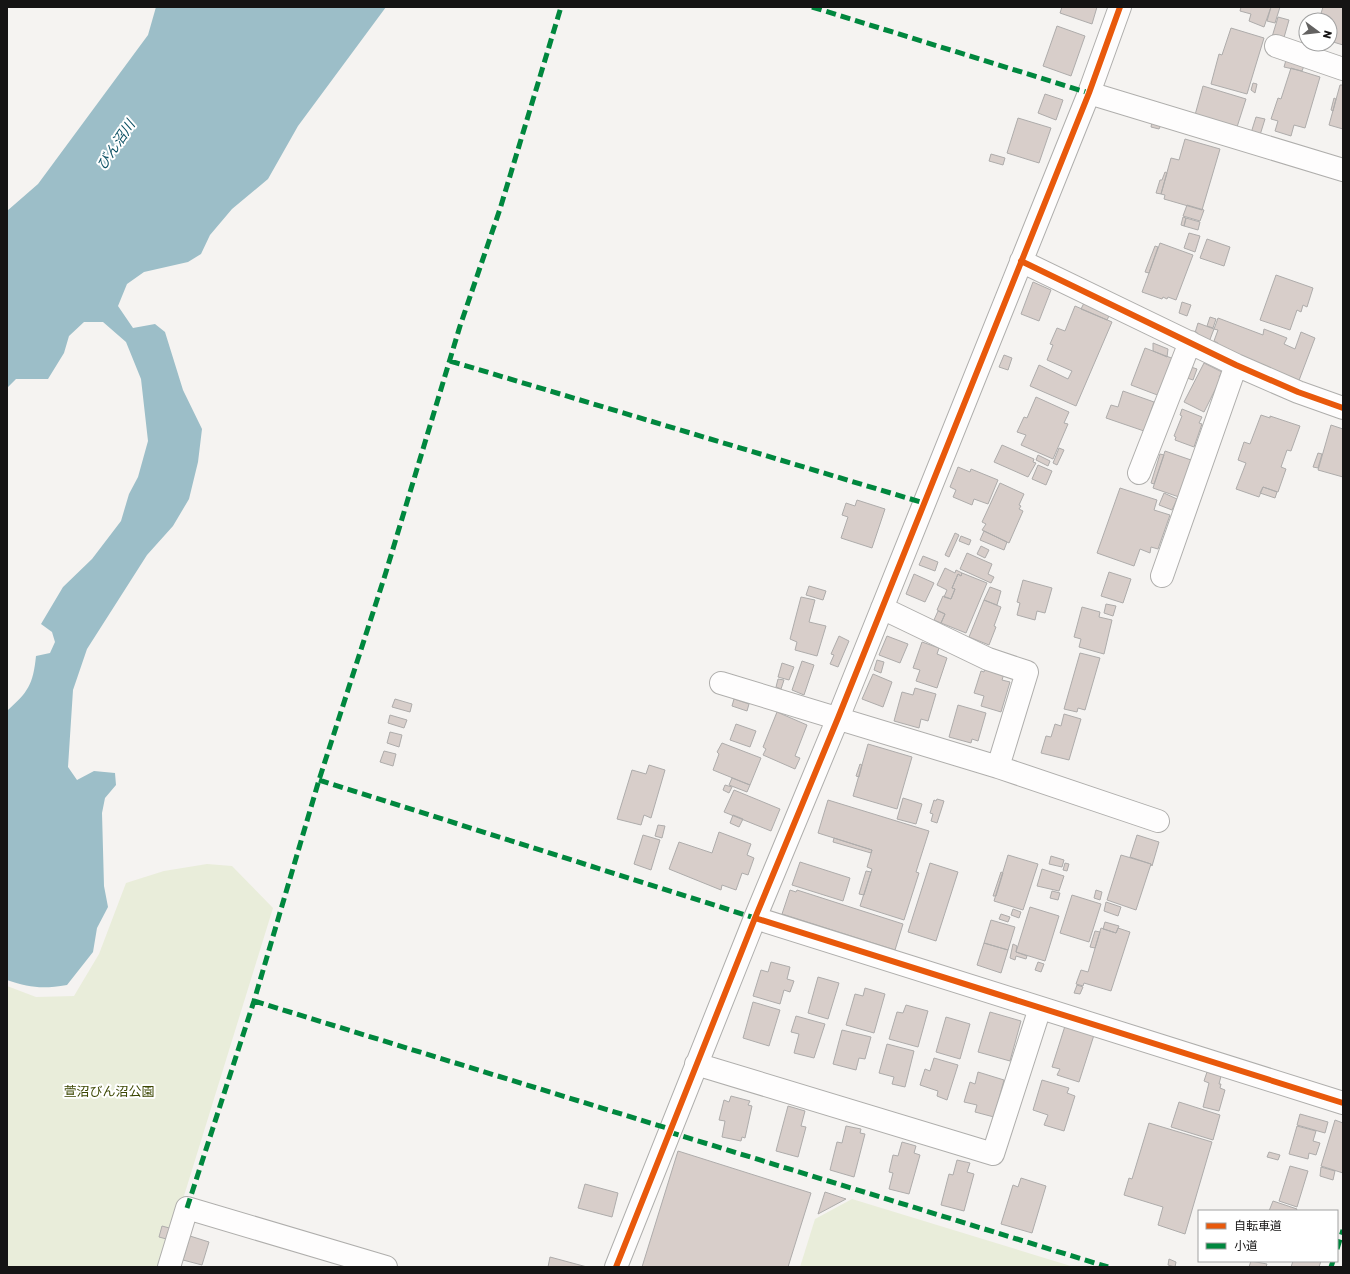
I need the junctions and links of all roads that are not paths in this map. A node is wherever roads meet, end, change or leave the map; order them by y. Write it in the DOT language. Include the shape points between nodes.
graph roads {
  1 [pos="1120,7"];
  2 [pos="1276,46"];
  3 [pos="1343,69"];
  4 [pos="1089,93"];
  5 [pos="1343,170"];
  6 [pos="1021,260"];
  7 [pos="1190,342"];
  8 [pos="1236,365"];
  9 [pos="1343,408"];
  10 [pos="1139,473"];
  11 [pos="1162,576"];
  12 [pos="882,608"];
  13 [pos="721,683"];
  14 [pos="838,718"];
  15 [pos="998,767"];
  16 [pos="1158,821"];
  17 [pos="755,918"];
  18 [pos="1040,1008"];
  19 [pos="696,1064"];
  20 [pos="1343,1103"];
  21 [pos="169,1267"];
  22 [pos="386,1267"];
  23 [pos="616,1267"];
  1 -- 4 [label="street"];
  2 -- 3 [label="street"];
  4 -- 5 [label="street"];
  4 -- 6 [label="street"];
  6 -- 7 [label="street"];
  6 -- 12 [label="street"];
  7 -- 8 [label="street"];
  7 -- 10 [label="street"];
  8 -- 9 [label="street"];
  8 -- 11 [label="street"];
  12 -- 14 [label="street"];
  12 -- 15 [label="street" via="988,659 1027,672"];
  13 -- 14 [label="street"];
  14 -- 15 [label="street"];
  14 -- 17 [label="street"];
  15 -- 16 [label="street"];
  17 -- 18 [label="street"];
  17 -- 19 [label="street"];
  18 -- 19 [label="street" via="993,1154"];
  18 -- 20 [label="street"];
  19 -- 23 [label="street"];
  21 -- 22 [label="street" via="187,1208"];
}
